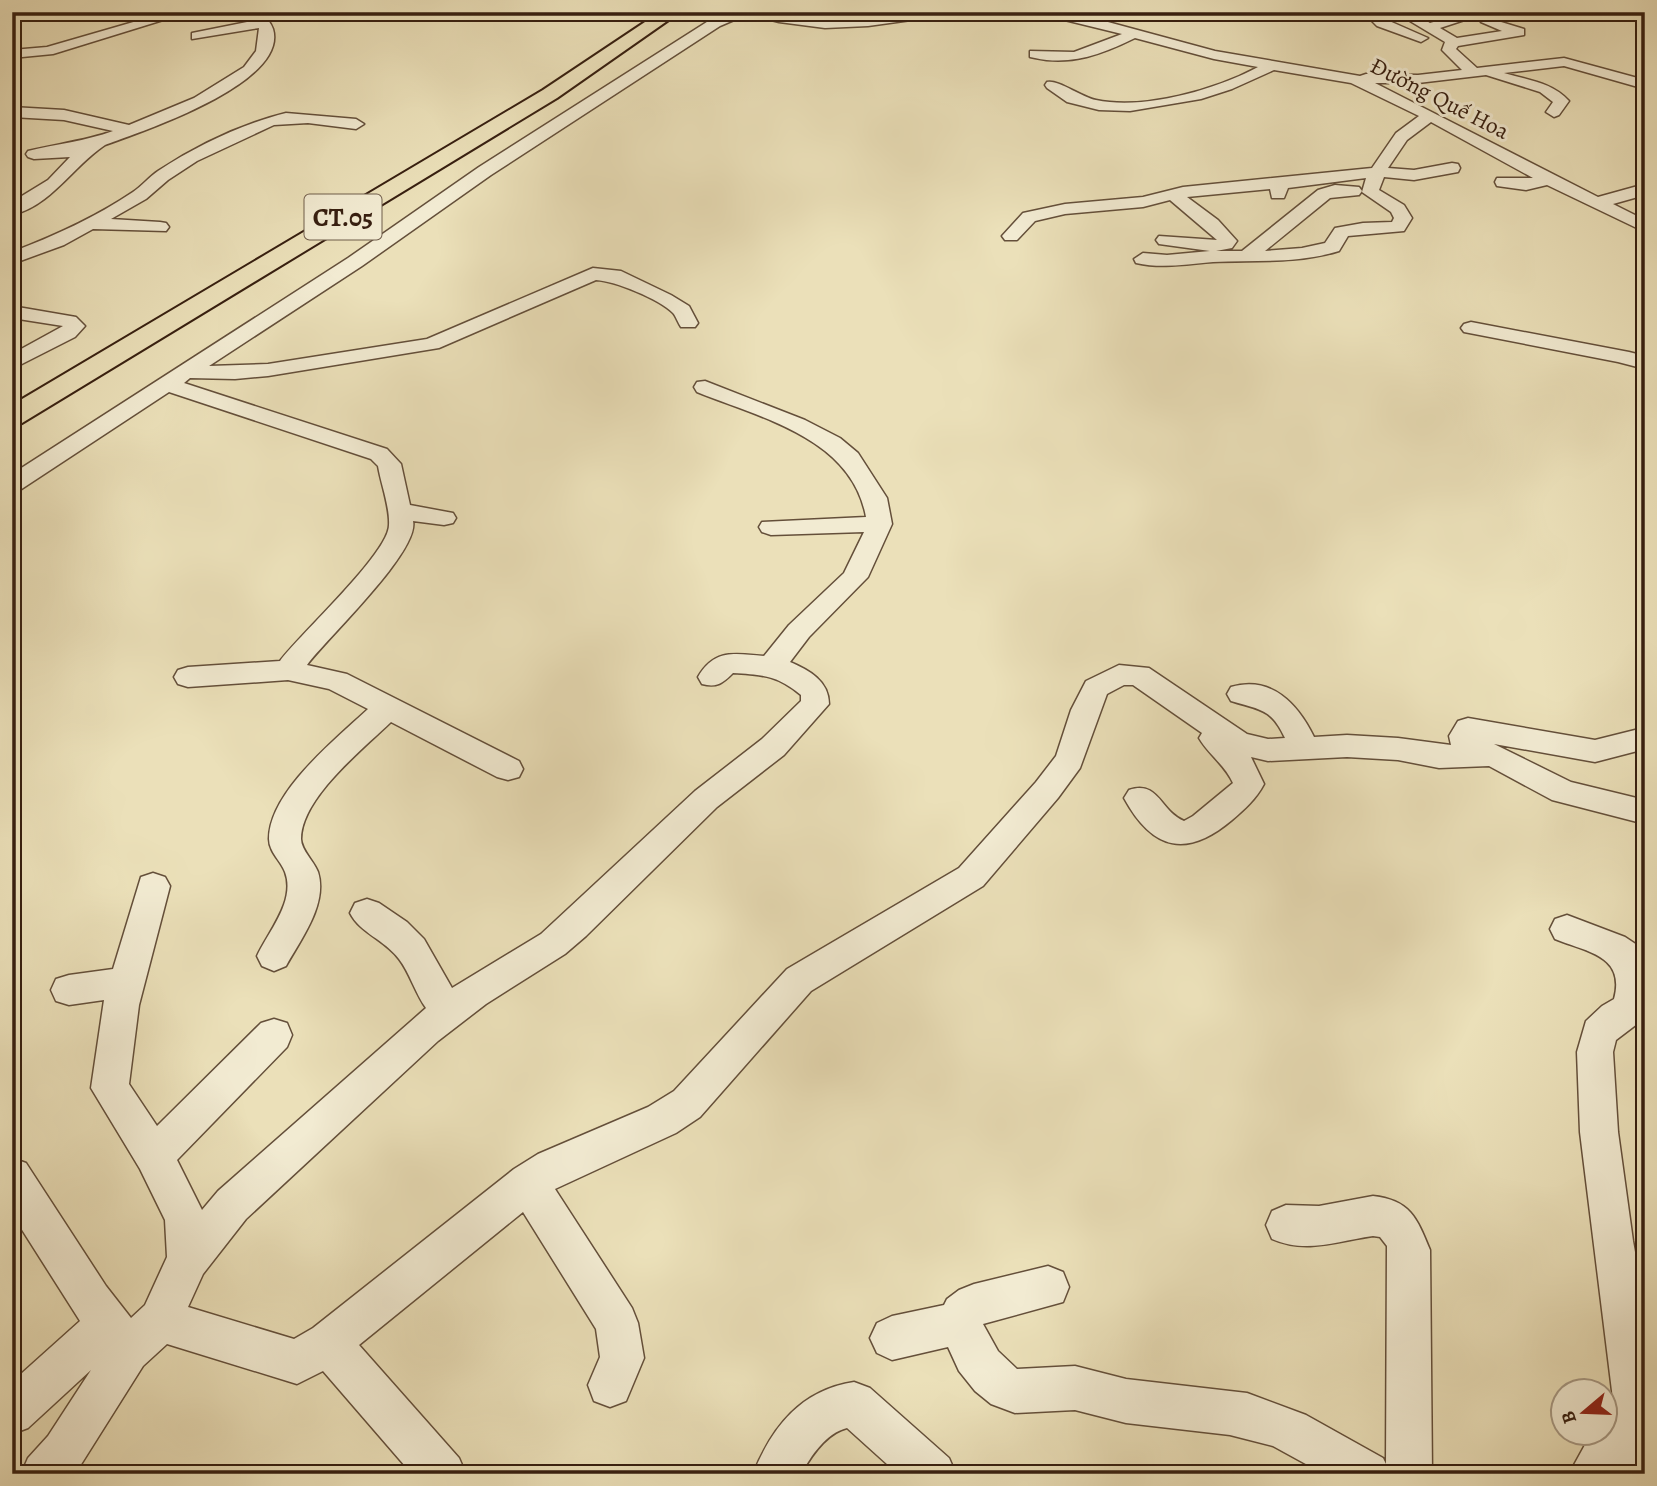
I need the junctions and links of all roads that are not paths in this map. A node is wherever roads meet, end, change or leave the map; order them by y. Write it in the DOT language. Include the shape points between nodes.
graph roads {
  1 [pos="183,12"];
  2 [pos="233,12"];
  3 [pos="648,12"];
  4 [pos="672,12"];
  5 [pos="742,12"];
  6 [pos="754,12"];
  7 [pos="940,12"];
  8 [pos="1038,12"];
  9 [pos="1369,12"];
  10 [pos="1401,12"];
  11 [pos="1085,16"];
  12 [pos="1486,17"];
  13 [pos="263,23"];
  14 [pos="1430,27"];
  15 [pos="1134,33"];
  16 [pos="197,36"];
  17 [pos="1452,45"];
  18 [pos="12,54"];
  19 [pos="1035,54"];
  20 [pos="1274,64"];
  21 [pos="1519,67"];
  22 [pos="1477,72"];
  23 [pos="1561,77"];
  24 [pos="1355,79"];
  25 [pos="1052,85"];
  26 [pos="1644,85"];
  27 [pos="1645,100"];
  28 [pos="156,101"];
  29 [pos="201,101"];
  30 [pos="1412,106"];
  31 [pos="1389,111"];
  32 [pos="12,112"];
  33 [pos="1554,112"];
  34 [pos="1431,116"];
  35 [pos="356,124"];
  36 [pos="128,130"];
  37 [pos="99,142"];
  38 [pos="1394,147"];
  39 [pos="84,152"];
  40 [pos="231,157"];
  41 [pos="1424,157"];
  42 [pos="1452,168"];
  43 [pos="1378,172"];
  44 [pos="1548,180"];
  45 [pos="164,181"];
  46 [pos="1503,182"];
  47 [pos="1280,189"];
  48 [pos="1645,189"];
  49 [pos="1371,192"];
  50 [pos="1324,194"];
  51 [pos="1180,195"];
  52 [pos="1595,204"];
  53 [pos="115,209"];
  54 [pos="12,210"];
  55 [pos="145,213"];
  56 [pos="1157,213"];
  57 [pos="90,223"];
  58 [pos="1645,227"];
  59 [pos="160,228"];
  60 [pos="1011,236"];
  61 [pos="1165,240"];
  62 [pos="1248,256"];
  63 [pos="12,258"];
  64 [pos="1143,259"];
  65 [pos="12,312"];
  66 [pos="688,324"];
  67 [pos="1471,328"];
  68 [pos="12,363"];
  69 [pos="1645,363"];
  70 [pos="235,373"];
  71 [pos="176,378"];
  72 [pos="301,381"];
  73 [pos="705,387"];
  74 [pos="12,394"];
  75 [pos="12,417"];
  76 [pos="12,485"];
  77 [pos="399,511"];
  78 [pos="443,518"];
  79 [pos="880,524"];
  80 [pos="771,527"];
  81 [pos="771,666"];
  82 [pos="288,670"];
  83 [pos="1119,675"];
  84 [pos="188,677"];
  85 [pos="712,677"];
  86 [pos="1241,694"];
  87 [pos="388,708"];
  88 [pos="1643,739"];
  89 [pos="1304,749"];
  90 [pos="1467,755"];
  91 [pos="508,769"];
  92 [pos="1140,797"];
  93 [pos="1645,812"];
  94 [pos="153,886"];
  95 [pos="367,913"];
  96 [pos="1567,929"];
  97 [pos="274,956"];
  98 [pos="128,982"];
  99 [pos="69,990"];
  100 [pos="448,1012"];
  101 [pos="1637,1012"];
  102 [pos="274,1035"];
  103 [pos="154,1156"];
  104 [pos="12,1177"];
  105 [pos="528,1183"];
  106 [pos="1286,1225"];
  107 [pos="188,1259"];
  108 [pos="1048,1287"];
  109 [pos="160,1320"];
  110 [pos="960,1323"];
  111 [pos="118,1338"];
  112 [pos="892,1338"];
  113 [pos="328,1343"];
  114 [pos="610,1385"];
  115 [pos="12,1412"];
  116 [pos="1600,1460"];
  117 [pos="44,1474"];
  118 [pos="443,1474"];
  119 [pos="776,1474"];
  120 [pos="933,1474"];
  121 [pos="1367,1474"];
  122 [pos="1409,1474"];
  123 [pos="1645,1474"];
  1 -- 18 [label="street" via="48,51"];
  2 -- 13 [label="street"];
  3 -- 74 [label="highway, CT.05" via="484,119"];
  4 -- 75 [label="highway, CT.05" via="550,94"];
  5 -- 71 [label="street" via="715,23 485,171"];
  6 -- 7 [label="street" via="800,24 835,26"];
  8 -- 11 [label="street, Đường Quế Hoa"];
  9 -- 17 [label="street" via="1398,30"];
  10 -- 14 [label="street"];
  11 -- 15 [label="street, Đường Quế Hoa"];
  12 -- 14 [label="street"];
  12 -- 17 [label="street" via="1519,32"];
  13 -- 16 [label="street"];
  13 -- 29 [label="street" via="267,33 255,63 228,87"];
  14 -- 17 [label="street"];
  15 -- 19 [label="street" via="1092,54 1054,58"];
  15 -- 20 [label="street, Đường Quế Hoa"];
  17 -- 22 [label="street" via="1449,50"];
  20 -- 24 [label="street, Đường Quế Hoa"];
  20 -- 25 [label="street" via="1247,80 1167,103 1098,105"];
  21 -- 22 [label="street"];
  21 -- 23 [label="street" via="1547,78"];
  21 -- 26 [label="street" via="1574,64"];
  22 -- 24 [label="street" via="1418,79"];
  22 -- 33 [label="street" via="1553,93 1561,101"];
  24 -- 30 [label="street, Đường Quế Hoa"];
  26 -- 27 [label="street" via="1632,95"];
  28 -- 29 [label="street"];
  29 -- 36 [label="street"];
  30 -- 31 [label="street"];
  30 -- 34 [label="street, Đường Quế Hoa"];
  32 -- 36 [label="street" via="64,115"];
  34 -- 38 [label="street" via="1402,133"];
  34 -- 44 [label="street, Đường Quế Hoa"];
  35 -- 45 [label="street" via="308,118 269,122 191,158"];
  36 -- 37 [label="street"];
  37 -- 39 [label="street"];
  37 -- 39 [label="street" via="38,146 34,154"];
  38 -- 41 [label="street"];
  38 -- 43 [label="street"];
  39 -- 54 [label="street" via="54,184"];
  40 -- 45 [label="street" via="215,157"];
  42 -- 43 [label="street" via="1414,175"];
  43 -- 47 [label="street"];
  43 -- 49 [label="street"];
  44 -- 46 [label="street" via="1526,186"];
  44 -- 52 [label="street, Đường Quế Hoa"];
  45 -- 53 [label="street"];
  47 -- 50 [label="street"];
  47 -- 51 [label="street" via="1233,186"];
  48 -- 52 [label="street"];
  49 -- 50 [label="street" via="1335,190"];
  49 -- 62 [label="street" via="1398,209 1402,224 1341,232 1326,249"];
  50 -- 62 [label="street"];
  51 -- 56 [label="street"];
  51 -- 60 [label="street" via="1029,216"];
  51 -- 61 [label="street" via="1228,241 1212,246"];
  52 -- 58 [label="street, Đường Quế Hoa"];
  53 -- 55 [label="street"];
  53 -- 57 [label="street"];
  57 -- 59 [label="street"];
  57 -- 63 [label="street"];
  62 -- 64 [label="street" via="1204,257 1166,267"];
  65 -- 68 [label="street" via="69,321 75,326"];
  66 -- 70 [label="street" via="681,310 664,299 614,275 593,274 432,344"];
  67 -- 69 [label="street"];
  70 -- 71 [label="street"];
  70 -- 72 [label="street"];
  71 -- 76 [label="street"];
  71 -- 77 [label="street" via="379,454 389,464"];
  73 -- 79 [label="street" via="832,443 862,475 875,498"];
  77 -- 78 [label="street"];
  77 -- 82 [label="street" via="402,527 380,564"];
  79 -- 80 [label="street"];
  79 -- 81 [label="street" via="855,576"];
  81 -- 85 [label="street" via="727,663"];
  81 -- 100 [label="street" via="788,671 815,692 815,704 802,719 706,799 553,944"];
  82 -- 84 [label="street"];
  82 -- 87 [label="street" via="337,681"];
  83 -- 89 [label="street" via="1139,675 1238,743 1256,750"];
  83 -- 92 [label="street" via="1220,742 1240,764 1249,784 1243,794 1192,834 1170,830"];
  83 -- 105 [label="street" via="1096,688 1084,710 1069,761 971,877 799,980 687,1104 663,1120"];
  86 -- 89 [label="street" via="1258,695 1282,708"];
  87 -- 91 [label="street"];
  87 -- 97 [label="street" via="305,789 289,820 285,839 302,870 305,896"];
  88 -- 90 [label="street" via="1595,751 1468,729 1464,736"];
  89 -- 90 [label="street" via="1347,746 1439,757"];
  90 -- 93 [label="street" via="1493,755 1563,792"];
  94 -- 98 [label="street"];
  95 -- 100 [label="street" via="412,949"];
  96 -- 101 [label="street" via="1618,950 1626,959 1634,977"];
  98 -- 99 [label="street"];
  98 -- 103 [label="street" via="110,1088"];
  100 -- 107 [label="street" via="232,1205"];
  101 -- 116 [label="street" via="1615,1017 1599,1032 1595,1052 1612,1241 1636,1404"];
  102 -- 103 [label="street"];
  103 -- 107 [label="street" via="185,1218"];
  104 -- 111 [label="street"];
  105 -- 113 [label="street"];
  105 -- 114 [label="street" via="617,1323 622,1358"];
  106 -- 122 [label="street" via="1319,1226 1365,1215 1384,1217 1405,1236 1409,1250"];
  107 -- 109 [label="street"];
  108 -- 110 [label="street" via="974,1305 962,1314"];
  109 -- 111 [label="street"];
  109 -- 113 [label="street" via="297,1362"];
  110 -- 112 [label="street"];
  110 -- 121 [label="street" via="984,1369 1007,1388 1034,1392 1073,1387 1122,1401 1263,1420 1323,1447"];
  111 -- 115 [label="street"];
  111 -- 117 [label="street" via="64,1452"];
  113 -- 118 [label="street"];
  116 -- 123 [label="street"];
  119 -- 120 [label="street" via="804,1430 839,1405 853,1404"];
}
